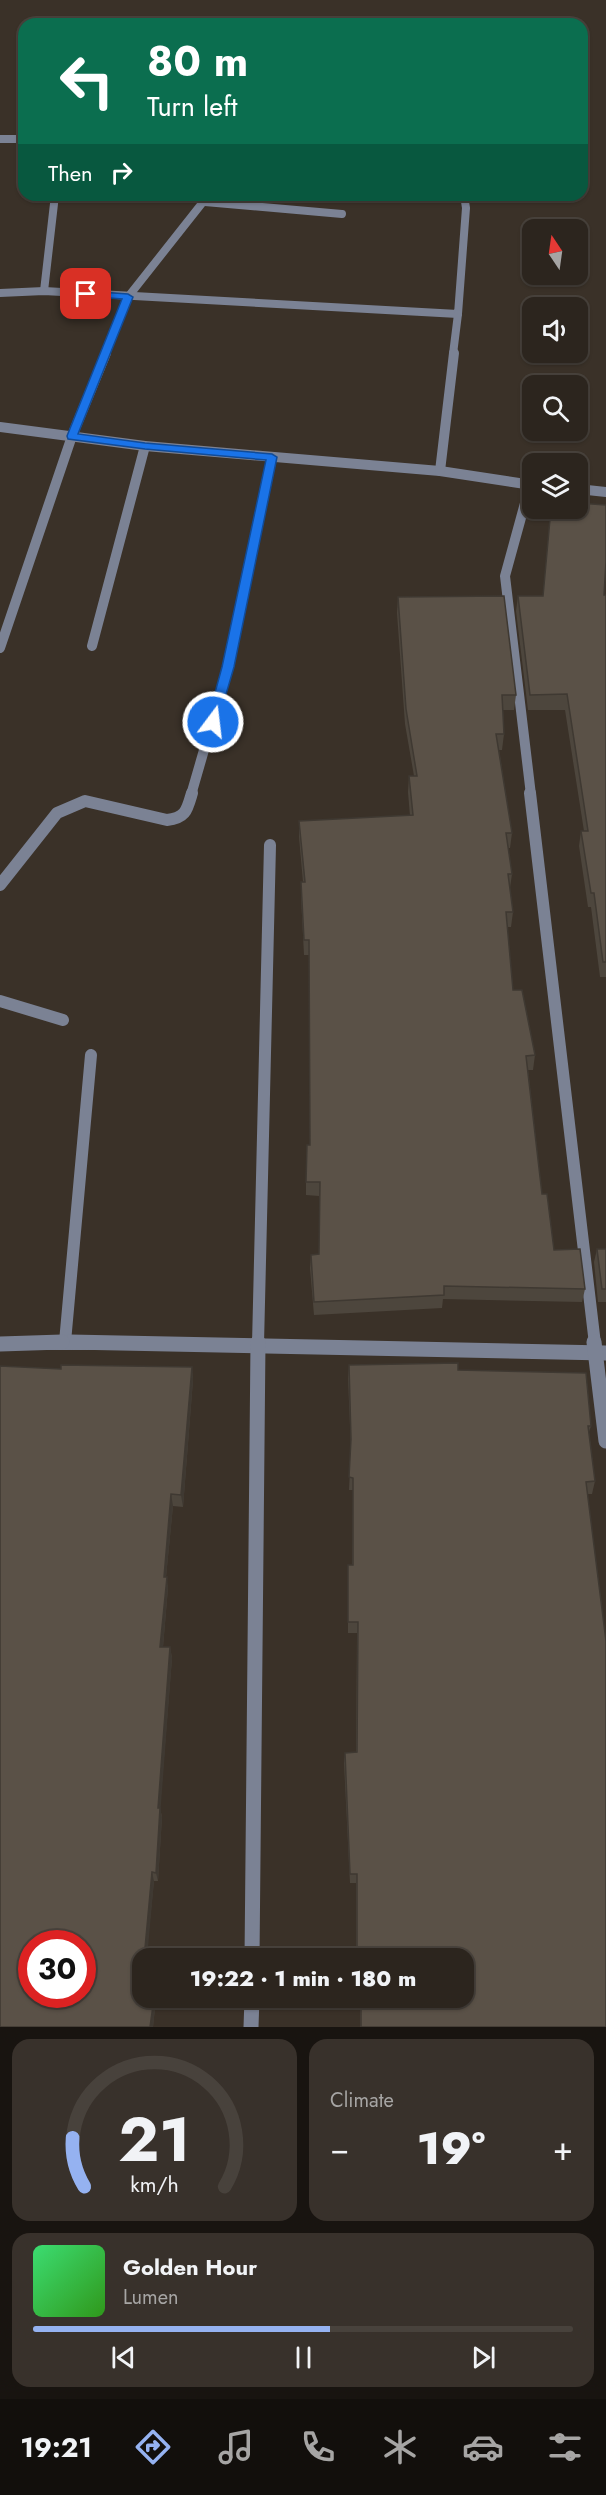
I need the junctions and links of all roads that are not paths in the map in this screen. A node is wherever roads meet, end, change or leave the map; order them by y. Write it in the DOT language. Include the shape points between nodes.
graph roads {
  1 [pos="18,139"];
  2 [pos="0,140"];
  3 [pos="54,201"];
  4 [pos="465,201"];
  5 [pos="204,202"];
  6 [pos="342,214"];
  7 [pos="44,291"];
  8 [pos="0,292"];
  9 [pos="128,297"];
  10 [pos="458,314"];
  11 [pos="0,427"];
  12 [pos="72,436"];
  13 [pos="145,446"];
  14 [pos="272,457"];
  15 [pos="440,471"];
  16 [pos="522,484"];
  17 [pos="588,490"];
  18 [pos="606,492"];
  19 [pos="522,516"];
  20 [pos="92,646"];
  21 [pos="0,648"];
  22 [pos="270,845"];
  23 [pos="0,885"];
  24 [pos="0,1001"];
  25 [pos="63,1020"];
  26 [pos="91,1055"];
  27 [pos="65,1342"];
  28 [pos="0,1344"];
  29 [pos="258,1347"];
  30 [pos="600,1353"];
  31 [pos="606,1441"];
  32 [pos="252,1948"];
  33 [pos="252,2008"];
  34 [pos="251,2027"];
  1 -- 2 [label="street"];
  3 -- 7 [label="street"];
  4 -- 10 [label="street"];
  5 -- 6 [label="street"];
  5 -- 9 [label="street"];
  7 -- 8 [label="street"];
  7 -- 9 [label="street"];
  9 -- 10 [label="street"];
  9 -- 12 [label="street"];
  10 -- 15 [label="street"];
  11 -- 12 [label="street"];
  12 -- 13 [label="street"];
  12 -- 21 [label="street"];
  13 -- 14 [label="street"];
  13 -- 20 [label="street"];
  14 -- 15 [label="street"];
  14 -- 23 [label="street" via="228,667 186,813 167,820 85,801 73,804 57,813"];
  15 -- 16 [label="street"];
  17 -- 18 [label="street"];
  19 -- 30 [label="street" via="505,576"];
  22 -- 29 [label="street"];
  24 -- 25 [label="street"];
  26 -- 27 [label="street"];
  27 -- 28 [label="street"];
  27 -- 29 [label="street"];
  29 -- 30 [label="street"];
  29 -- 32 [label="street"];
  30 -- 31 [label="street"];
  33 -- 34 [label="street"];
}
